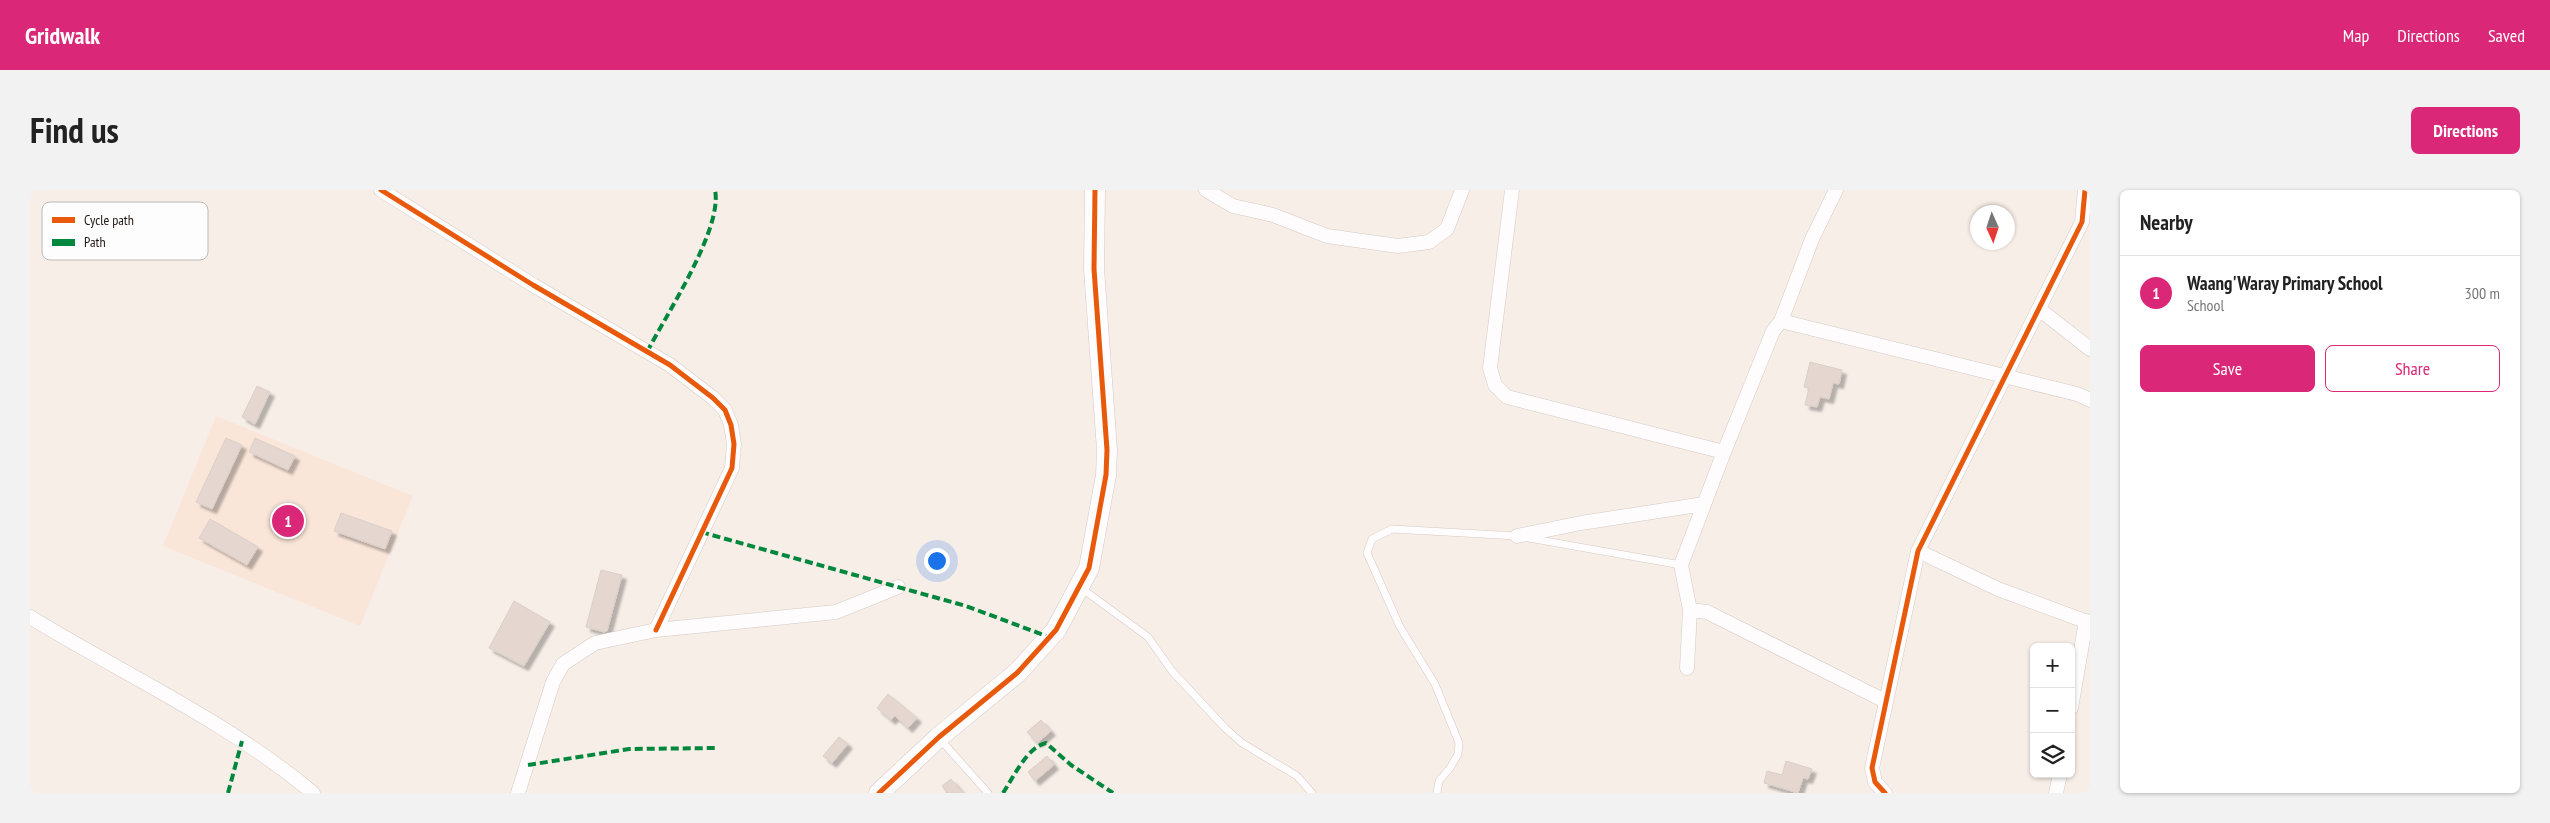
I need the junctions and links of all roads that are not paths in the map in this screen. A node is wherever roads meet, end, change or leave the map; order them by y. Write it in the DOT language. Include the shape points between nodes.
graph roads {
  1 [pos="381,190"];
  2 [pos="1095,190"];
  3 [pos="1206,190"];
  4 [pos="1462,190"];
  5 [pos="1512,190"];
  6 [pos="1836,190"];
  7 [pos="2085,190"];
  8 [pos="2039,309"];
  9 [pos="1781,322"];
  10 [pos="2090,349"];
  11 [pos="2003,377"];
  12 [pos="2090,400"];
  13 [pos="1724,452"];
  14 [pos="1704,504"];
  15 [pos="1517,536"];
  16 [pos="1918,550"];
  17 [pos="1681,565"];
  18 [pos="1079,586"];
  19 [pos="898,587"];
  20 [pos="1690,610"];
  21 [pos="30,617"];
  22 [pos="2088,622"];
  23 [pos="656,630"];
  24 [pos="1686,668"];
  25 [pos="2075,688"];
  26 [pos="1886,701"];
  27 [pos="939,737"];
  28 [pos="2059,778"];
  29 [pos="313,793"];
  30 [pos="518,793"];
  31 [pos="879,793"];
  32 [pos="988,793"];
  33 [pos="1312,793"];
  34 [pos="1437,793"];
  35 [pos="1885,793"];
  36 [pos="2056,793"];
  1 -- 23 [label="street" via="670,365 725,410 734,444 732,468"];
  2 -- 18 [label="street" via="1094,269 1106,475 1089,568"];
  3 -- 4 [label="street" via="1233,206 1273,215 1327,236 1398,246 1429,242 1447,229"];
  5 -- 13 [label="street" via="1490,368 1495,385 1507,397"];
  6 -- 9 [label="street" via="1812,239"];
  7 -- 8 [label="street" via="2082,222"];
  8 -- 10 [label="street"];
  8 -- 11 [label="street"];
  9 -- 11 [label="street"];
  9 -- 13 [label="street" via="1773,331"];
  11 -- 12 [label="street"];
  11 -- 16 [label="street"];
  13 -- 14 [label="street"];
  14 -- 15 [label="street"];
  14 -- 17 [label="street"];
  15 -- 17 [label="lane"];
  15 -- 34 [label="lane" via="1392,529 1372,539 1367,553 1400,627 1435,684 1459,743 1458,754 1440,781"];
  16 -- 22 [label="street" via="1998,589"];
  16 -- 26 [label="street"];
  17 -- 20 [label="street"];
  18 -- 27 [label="street" via="1056,630 1018,673"];
  18 -- 33 [label="lane" via="1148,638 1172,671 1225,728 1242,743 1297,776"];
  19 -- 23 [label="street" via="836,612"];
  20 -- 24 [label="street"];
  20 -- 26 [label="street" via="1707,612"];
  21 -- 29 [label="street" via="193,709"];
  22 -- 25 [label="street"];
  23 -- 30 [label="street" via="595,643 563,664 553,682"];
  26 -- 35 [label="street" via="1872,768 1875,782"];
  27 -- 31 [label="street"];
  27 -- 32 [label="lane"];
  28 -- 36 [label="street"];
}
